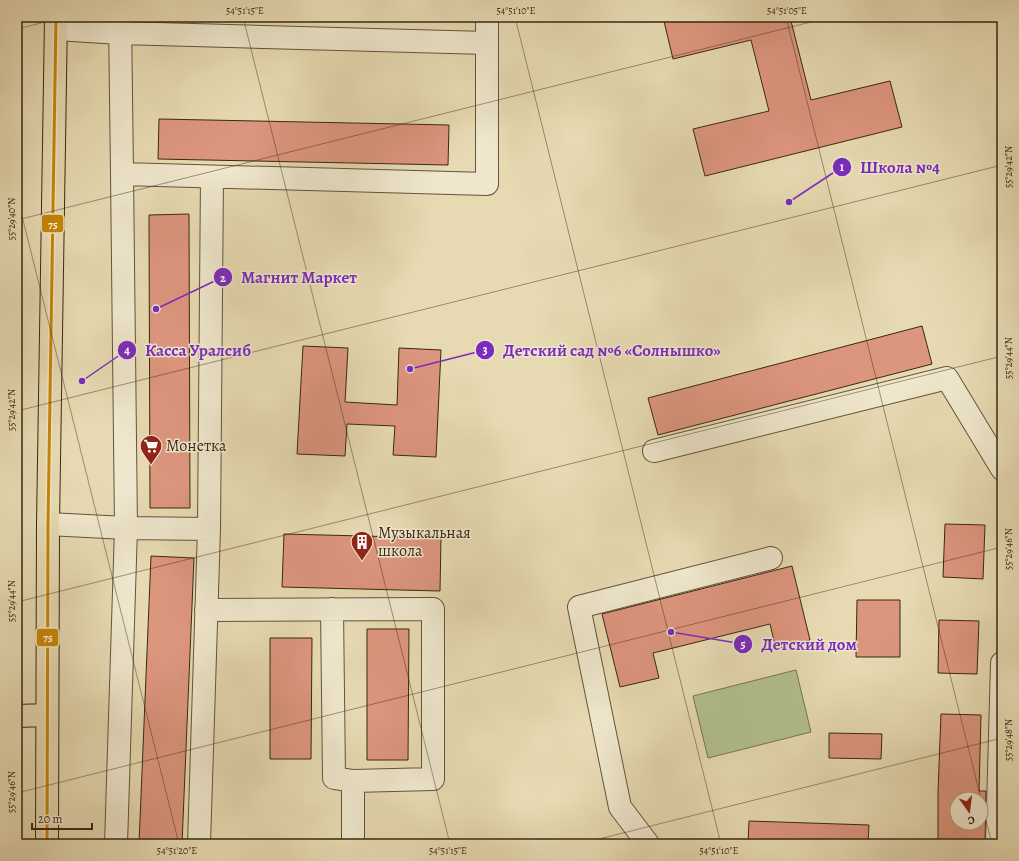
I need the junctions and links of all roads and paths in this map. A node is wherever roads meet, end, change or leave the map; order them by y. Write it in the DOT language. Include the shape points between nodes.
graph roads {
  1 [pos="487,17"];
  2 [pos="56,23"];
  3 [pos="120,25"];
  4 [pos="487,43"];
  5 [pos="122,174"];
  6 [pos="212,176"];
  7 [pos="654,451"];
  8 [pos="1002,470"];
  9 [pos="48,524"];
  10 [pos="126,528"];
  11 [pos="209,528"];
  12 [pos="772,558"];
  13 [pos="332,609"];
  14 [pos="206,610"];
  15 [pos="1002,663"];
  16 [pos="47,715"];
  17 [pos="17,716"];
  18 [pos="352,780"];
  19 [pos="47,844"];
  20 [pos="116,844"];
  21 [pos="199,844"];
  22 [pos="353,844"];
  23 [pos="648,844"];
  24 [pos="997,844"];
  1 -- 4 [label="lane"];
  2 -- 3 [label="lane"];
  2 -- 9 [label="main road"];
  3 -- 4 [label="lane"];
  3 -- 5 [label="lane"];
  4 -- 6 [label="lane" via="487,184"];
  5 -- 6 [label="lane"];
  5 -- 10 [label="lane"];
  6 -- 11 [label="lane"];
  7 -- 8 [label="lane" via="947,378"];
  9 -- 10 [label="lane"];
  9 -- 16 [label="main road"];
  10 -- 11 [label="lane"];
  10 -- 20 [label="lane"];
  11 -- 14 [label="lane"];
  12 -- 23 [label="lane" via="579,607 620,807"];
  13 -- 14 [label="lane"];
  13 -- 18 [label="lane" via="334,778"];
  13 -- 18 [label="lane" via="433,609 433,779"];
  14 -- 21 [label="lane"];
  15 -- 24 [label="lane"];
  16 -- 17 [label="main road"];
  16 -- 19 [label="main road"];
  18 -- 22 [label="lane"];
}
